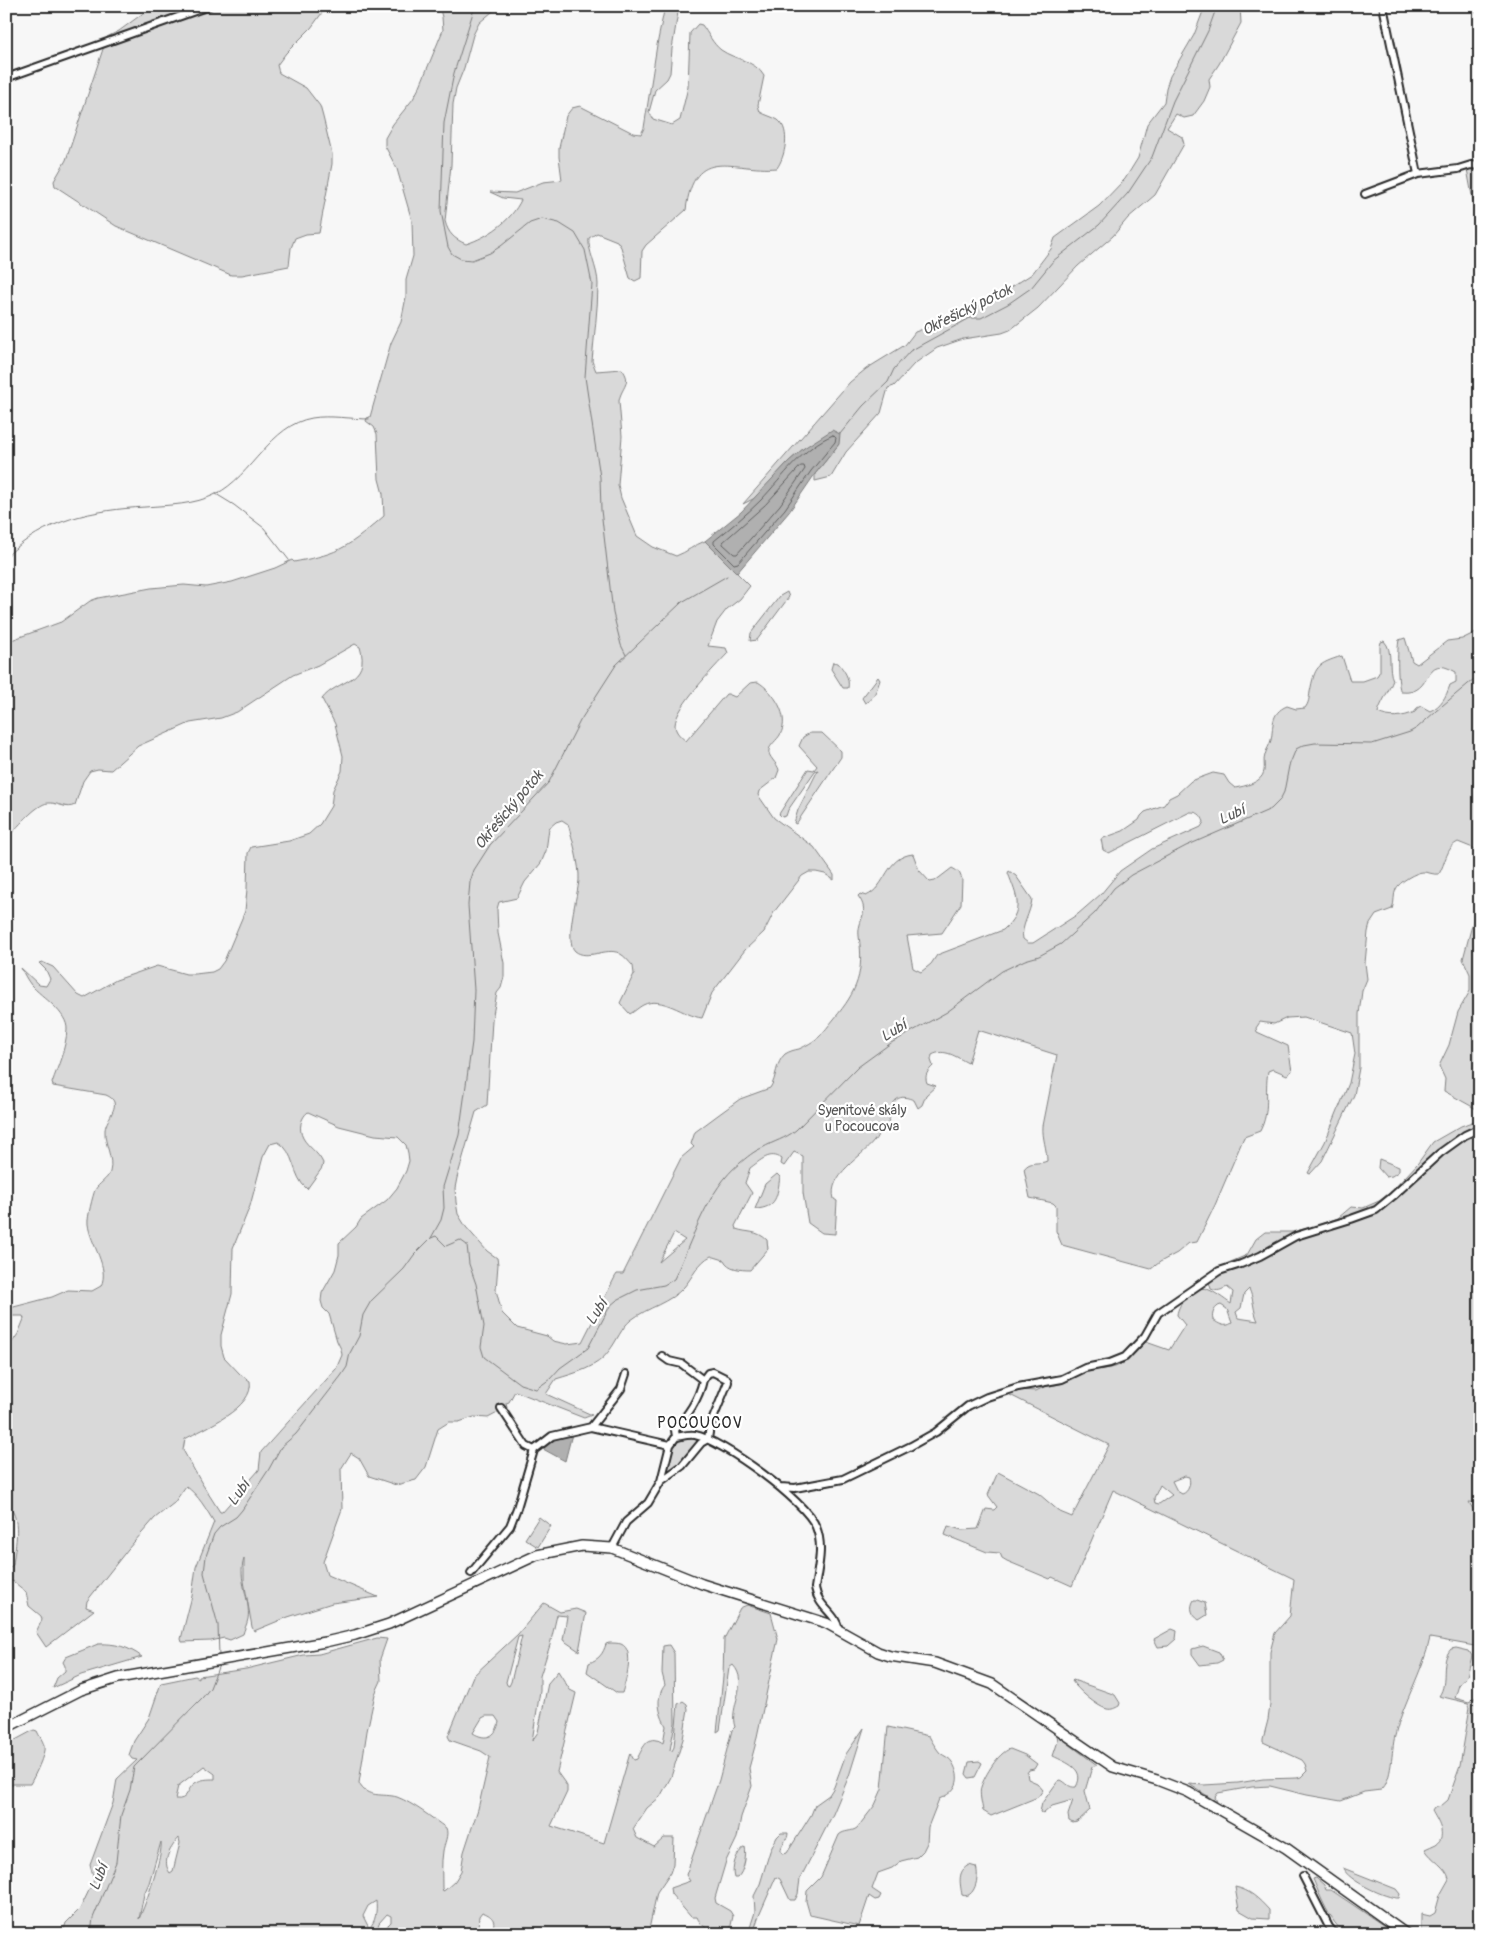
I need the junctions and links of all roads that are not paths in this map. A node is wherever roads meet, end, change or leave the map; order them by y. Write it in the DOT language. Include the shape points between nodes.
graph roads {
  1 [pos="208,6"];
  2 [pos="1383,6"];
  3 [pos="1478,6"];
  4 [pos="1480,10"];
  5 [pos="6,78"];
  6 [pos="1480,166"];
  7 [pos="1418,174"];
  8 [pos="1365,194"];
  9 [pos="1480,1128"];
  10 [pos="662,1356"];
  11 [pos="626,1374"];
  12 [pos="703,1380"];
  13 [pos="501,1408"];
  14 [pos="591,1427"];
  15 [pos="676,1437"];
  16 [pos="708,1439"];
  17 [pos="670,1445"];
  18 [pos="534,1450"];
  19 [pos="662,1481"];
  20 [pos="780,1487"];
  21 [pos="612,1548"];
  22 [pos="471,1573"];
  23 [pos="839,1630"];
  24 [pos="6,1728"];
  25 [pos="1303,1876"];
  26 [pos="1335,1934"];
  27 [pos="1406,1934"];
  1 -- 5 [label="street"];
  2 -- 7 [label="street"];
  3 -- 4 [label="street"];
  6 -- 7 [label="street" via="1471,164 1458,169"];
  7 -- 8 [label="street"];
  9 -- 20 [label="street" via="1440,1153 1376,1210 1296,1236 1248,1261 1219,1271 1158,1313 1145,1336 1125,1357 1110,1364 1085,1368 1062,1379 987,1397 968,1406 936,1432 843,1478 795,1488"];
  10 -- 12 [label="street" via="682,1364"];
  11 -- 14 [label="street" via="621,1389"];
  12 -- 15 [label="street" via="692,1408 675,1430"];
  12 -- 16 [label="street" via="713,1372 728,1379"];
  13 -- 18 [label="street" via="526,1446"];
  14 -- 17 [label="street"];
  14 -- 18 [label="street" via="552,1436"];
  15 -- 16 [label="street" via="692,1434"];
  15 -- 17 [label="street"];
  16 -- 19 [label="street"];
  16 -- 20 [label="street"];
  17 -- 19 [label="street"];
  18 -- 22 [label="street" via="510,1526"];
  19 -- 21 [label="street" via="648,1503 626,1522"];
  20 -- 23 [label="street" via="816,1526 820,1541 816,1594 837,1621"];
  21 -- 23 [label="main road" via="702,1584"];
  21 -- 24 [label="main road" via="582,1546 537,1555 375,1628 324,1642 100,1683"];
  23 -- 27 [label="main road" via="878,1652 935,1663 992,1684 1113,1767 1188,1792 1286,1848"];
  25 -- 26 [label="street"];
}
